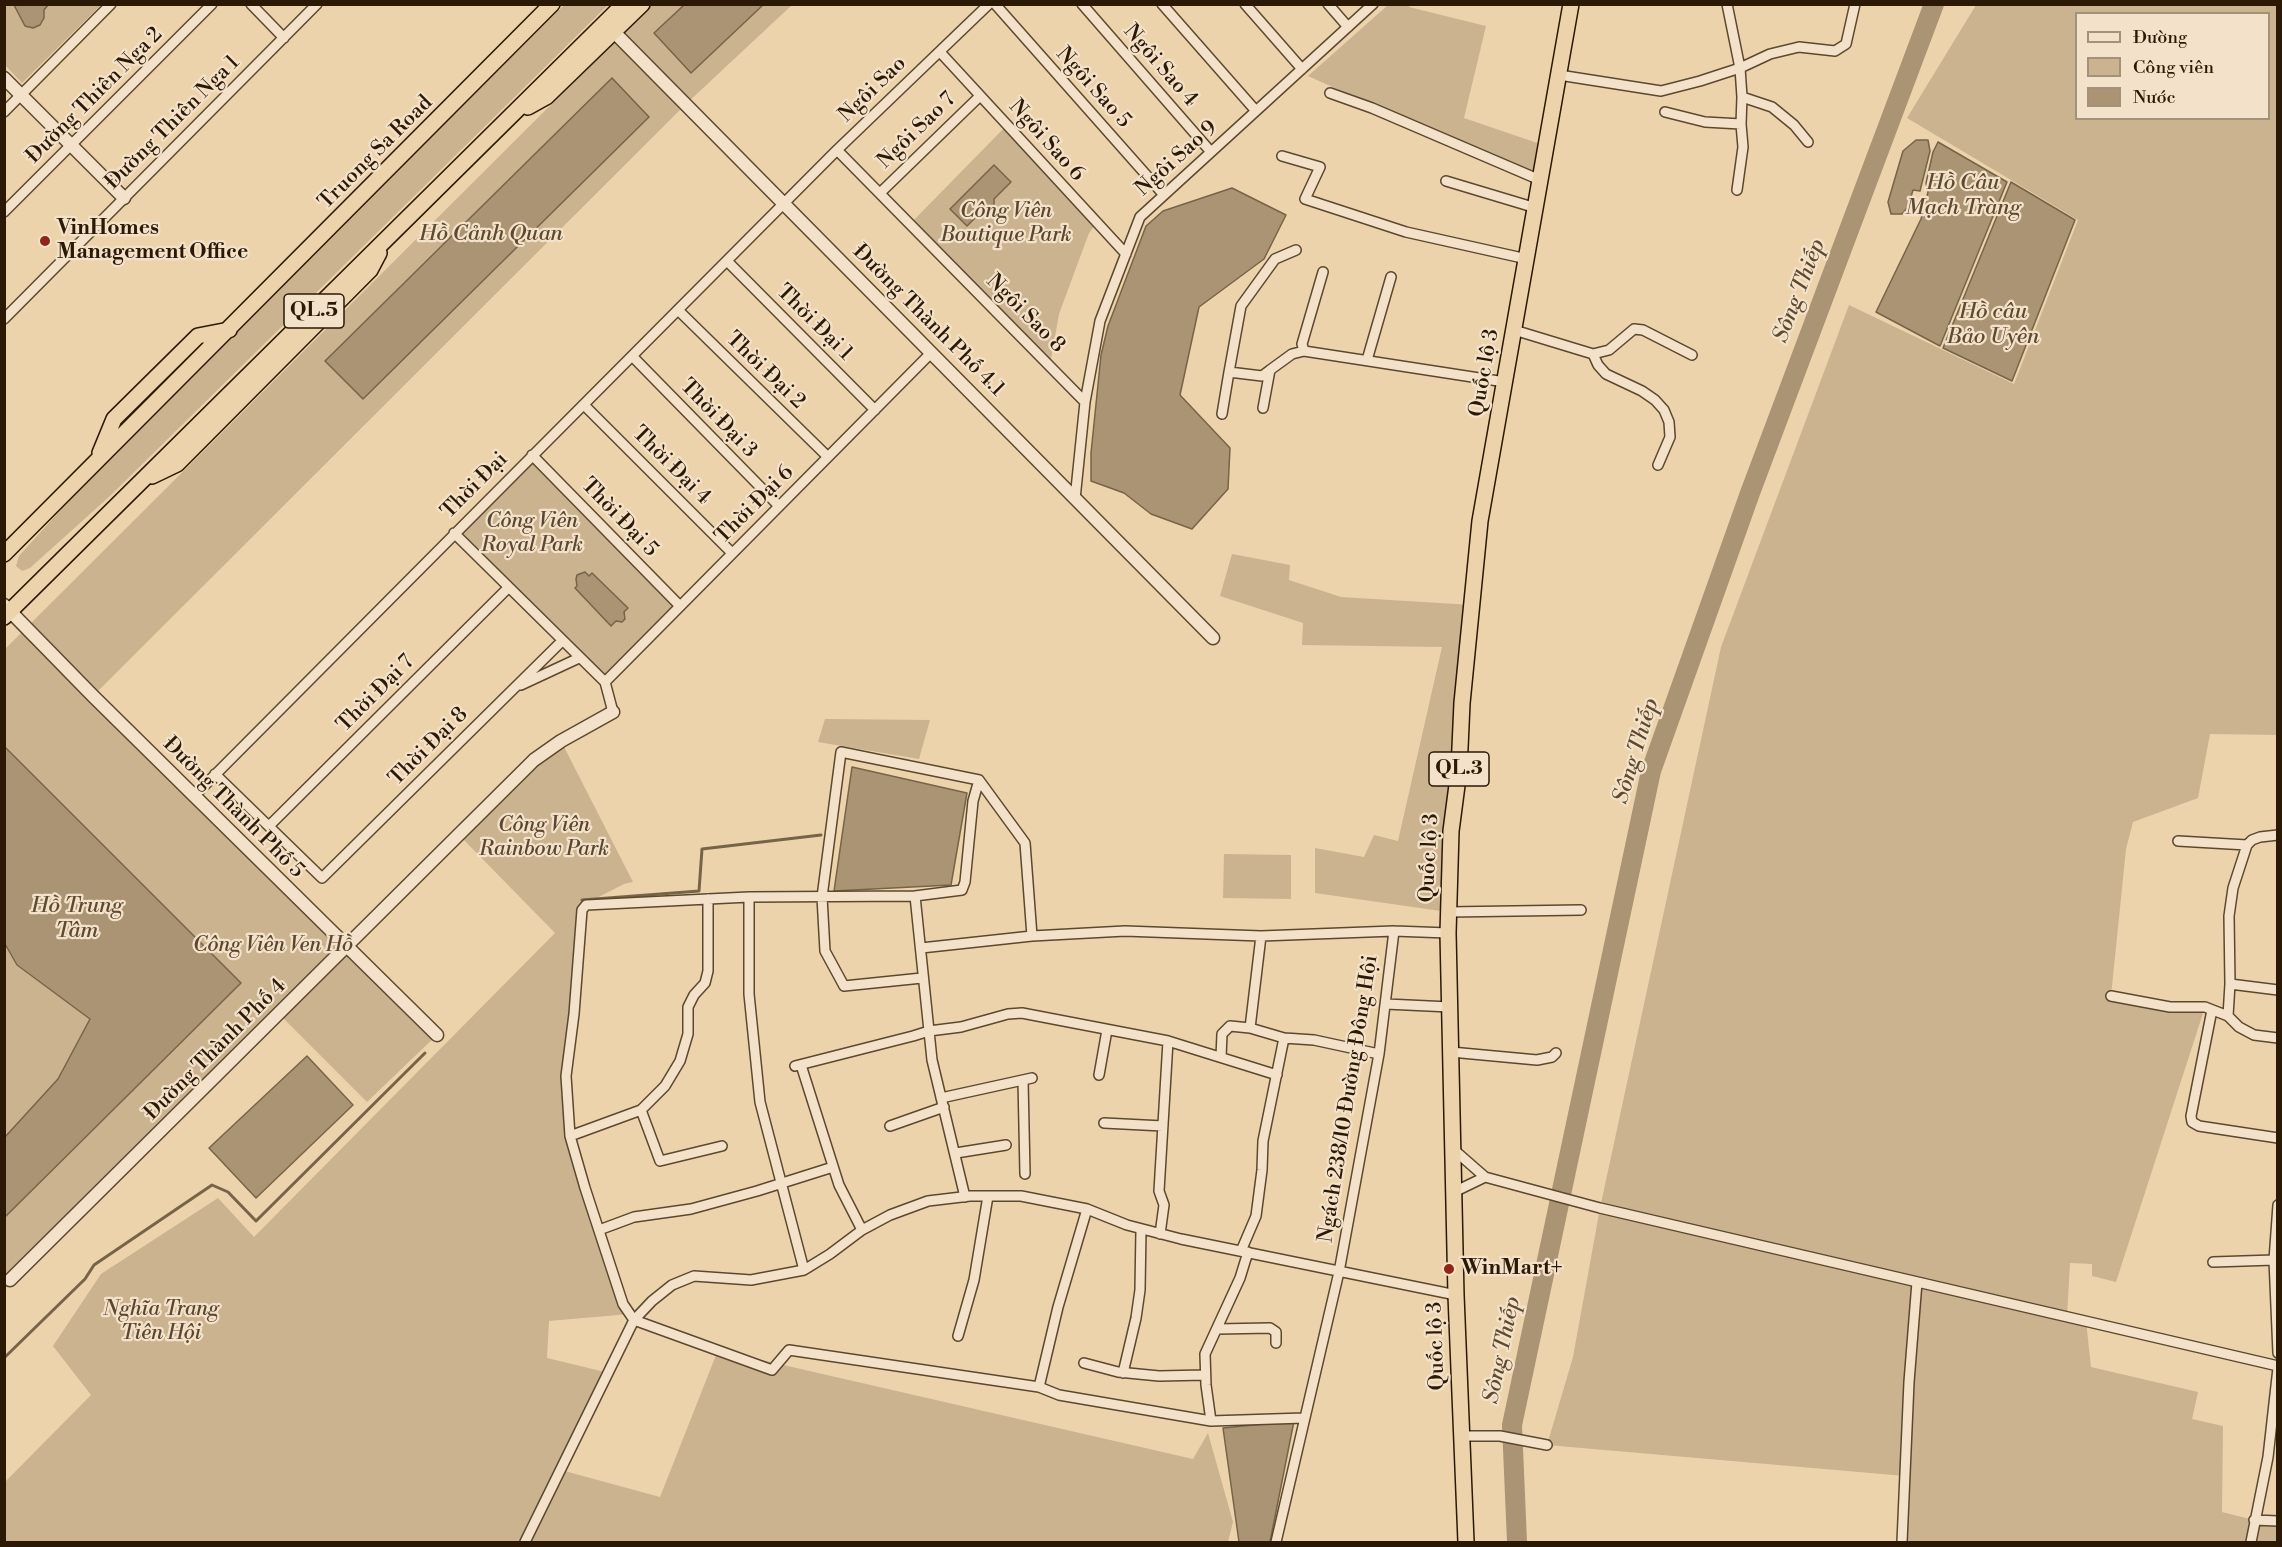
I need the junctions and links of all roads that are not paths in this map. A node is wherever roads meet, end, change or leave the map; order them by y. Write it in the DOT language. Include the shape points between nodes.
graph roads {
  1 [pos="111,4"];
  2 [pos="212,4"];
  3 [pos="251,4"];
  4 [pos="317,4"];
  5 [pos="552,4"];
  6 [pos="624,4"];
  7 [pos="642,4"];
  8 [pos="989,4"];
  9 [pos="994,4"];
  10 [pos="1082,4"];
  11 [pos="1162,4"];
  12 [pos="1245,4"];
  13 [pos="1328,4"];
  14 [pos="1373,4"];
  15 [pos="1571,4"];
  16 [pos="1726,4"];
  17 [pos="1855,4"];
  18 [pos="1348,27"];
  19 [pos="614,32"];
  20 [pos="284,38"];
  21 [pos="940,52"];
  22 [pos="1740,68"];
  23 [pos="1302,69"];
  24 [pos="1559,75"];
  25 [pos="4,78"];
  26 [pos="1330,93"];
  27 [pos="21,95"];
  28 [pos="980,96"];
  29 [pos="1742,97"];
  30 [pos="1256,111"];
  31 [pos="4,112"];
  32 [pos="1665,112"];
  33 [pos="510,118"];
  34 [pos="1741,124"];
  35 [pos="1808,142"];
  36 [pos="71,145"];
  37 [pos="837,150"];
  38 [pos="1211,152"];
  39 [pos="1282,156"];
  40 [pos="1540,180"];
  41 [pos="1446,181"];
  42 [pos="1737,190"];
  43 [pos="880,193"];
  44 [pos="1164,195"];
  45 [pos="124,198"];
  46 [pos="785,204"];
  47 [pos="1536,208"];
  48 [pos="4,212"];
  49 [pos="1296,250"];
  50 [pos="1126,255"];
  51 [pos="1527,259"];
  52 [pos="728,261"];
  53 [pos="1323,272"];
  54 [pos="1391,277"];
  55 [pos="678,310"];
  56 [pos="4,319"];
  57 [pos="1514,330"];
  58 [pos="1304,351"];
  59 [pos="931,353"];
  60 [pos="1593,354"];
  61 [pos="1692,355"];
  62 [pos="632,356"];
  63 [pos="1367,360"];
  64 [pos="1270,370"];
  65 [pos="1229,372"];
  66 [pos="1505,382"];
  67 [pos="1085,402"];
  68 [pos="584,405"];
  69 [pos="1263,408"];
  70 [pos="875,410"];
  71 [pos="1222,414"];
  72 [pos="532,455"];
  73 [pos="828,457"];
  74 [pos="1658,465"];
  75 [pos="1075,499"];
  76 [pos="779,506"];
  77 [pos="454,533"];
  78 [pos="4,554"];
  79 [pos="732,554"];
  80 [pos="508,588"];
  81 [pos="680,606"];
  82 [pos="7,611"];
  83 [pos="1213,638"];
  84 [pos="562,641"];
  85 [pos="579,657"];
  86 [pos="605,682"];
  87 [pos="514,689"];
  88 [pos="614,712"];
  89 [pos="215,774"];
  90 [pos="979,780"];
  91 [pos="194,796"];
  92 [pos="269,826"];
  93 [pos="2277,836"];
  94 [pos="2178,841"];
  95 [pos="2247,845"];
  96 [pos="915,896"];
  97 [pos="749,897"];
  98 [pos="822,897"];
  99 [pos="708,899"];
  100 [pos="1581,910"];
  101 [pos="1448,912"];
  102 [pos="1394,931"];
  103 [pos="1448,933"];
  104 [pos="1032,936"];
  105 [pos="1261,936"];
  106 [pos="347,948"];
  107 [pos="921,948"];
  108 [pos="922,978"];
  109 [pos="2230,984"];
  110 [pos="2277,990"];
  111 [pos="2111,996"];
  112 [pos="1386,1004"];
  113 [pos="1450,1007"];
  114 [pos="2212,1010"];
  115 [pos="2228,1017"];
  116 [pos="1250,1028"];
  117 [pos="929,1030"];
  118 [pos="1107,1030"];
  119 [pos="437,1035"];
  120 [pos="1284,1038"];
  121 [pos="2277,1038"];
  122 [pos="1168,1041"];
  123 [pos="1451,1052"];
  124 [pos="1556,1053"];
  125 [pos="1379,1054"];
  126 [pos="1221,1057"];
  127 [pos="1099,1075"];
  128 [pos="1277,1075"];
  129 [pos="943,1103"];
  130 [pos="641,1110"];
  131 [pos="1104,1123"];
  132 [pos="890,1126"];
  133 [pos="1163,1126"];
  134 [pos="570,1137"];
  135 [pos="2277,1138"];
  136 [pos="1006,1145"];
  137 [pos="722,1146"];
  138 [pos="1453,1149"];
  139 [pos="956,1153"];
  140 [pos="833,1167"];
  141 [pos="1025,1174"];
  142 [pos="1485,1177"];
  143 [pos="782,1185"];
  144 [pos="1454,1192"];
  145 [pos="988,1196"];
  146 [pos="965,1197"];
  147 [pos="2277,1205"];
  148 [pos="1087,1209"];
  149 [pos="2276,1220"];
  150 [pos="1141,1229"];
  151 [pos="599,1230"];
  152 [pos="862,1230"];
  153 [pos="1160,1233"];
  154 [pos="1245,1251"];
  155 [pos="2274,1260"];
  156 [pos="2213,1262"];
  157 [pos="804,1270"];
  158 [pos="1339,1272"];
  159 [pos="10,1280"];
  160 [pos="1917,1282"];
  161 [pos="1456,1295"];
  162 [pos="2277,1296"];
  163 [pos="634,1320"];
  164 [pos="1217,1329"];
  165 [pos="958,1336"];
  166 [pos="1276,1344"];
  167 [pos="2277,1353"];
  168 [pos="1084,1363"];
  169 [pos="2277,1367"];
  170 [pos="1123,1373"];
  171 [pos="1205,1375"];
  172 [pos="1039,1387"];
  173 [pos="1304,1418"];
  174 [pos="1211,1421"];
  175 [pos="1462,1436"];
  176 [pos="1544,1444"];
  177 [pos="2272,1457"];
  178 [pos="2254,1520"];
  179 [pos="2277,1521"];
  180 [pos="525,1542"];
  181 [pos="1276,1542"];
  182 [pos="1466,1542"];
  183 [pos="1902,1542"];
  184 [pos="2251,1542"];
  1 -- 27 [label="street"];
  2 -- 36 [label="street, Đường Thiên Nga 2"];
  3 -- 20 [label="street"];
  4 -- 20 [label="street, Đường Thiên Nga 1"];
  5 -- 78 [label="highway, Truong Sa Road / QL.5"];
  6 -- 33 [label="highway, QL.5"];
  7 -- 19 [label="highway, QL.5"];
  8 -- 21 [label="street, Ngôi Sao"];
  9 -- 44 [label="street, Ngôi Sao 5"];
  10 -- 38 [label="street, Ngôi Sao 4"];
  11 -- 30 [label="street"];
  12 -- 23 [label="street"];
  13 -- 18 [label="street"];
  14 -- 18 [label="street, Ngôi Sao 9"];
  15 -- 24 [label="highway, Quốc lộ 3 / QL.3"];
  16 -- 22 [label="street"];
  17 -- 22 [label="street" via="1846,44 1835,51 1799,46"];
  18 -- 23 [label="street, Ngôi Sao 9"];
  19 -- 33 [label="highway, QL.5" via="546,97"];
  19 -- 46 [label="street, Đường Thành Phố 4.1"];
  20 -- 45 [label="street, Đường Thiên Nga 1"];
  21 -- 28 [label="street, Ngôi Sao 6"];
  21 -- 37 [label="street, Ngôi Sao"];
  22 -- 24 [label="street" via="1661,91"];
  22 -- 29 [label="street"];
  23 -- 30 [label="street, Ngôi Sao 9"];
  24 -- 40 [label="highway, Quốc lộ 3 / QL.3"];
  25 -- 27 [label="street"];
  26 -- 40 [label="street"];
  27 -- 31 [label="street"];
  27 -- 36 [label="street"];
  28 -- 43 [label="street, Ngôi Sao 7"];
  28 -- 50 [label="street, Ngôi Sao 6"];
  29 -- 34 [label="street"];
  29 -- 35 [label="street" via="1772,107"];
  30 -- 38 [label="street, Ngôi Sao 9"];
  32 -- 34 [label="street" via="1705,122"];
  33 -- 82 [label="highway, QL.5"];
  34 -- 42 [label="street" via="1743,147"];
  36 -- 45 [label="street"];
  36 -- 48 [label="street, Đường Thiên Nga 2"];
  37 -- 43 [label="street, Ngôi Sao 8"];
  37 -- 46 [label="street, Ngôi Sao"];
  38 -- 44 [label="street, Ngôi Sao 9"];
  39 -- 51 [label="street" via="1320,167 1305,198 1406,232"];
  40 -- 47 [label="highway, Quốc lộ 3 / QL.3"];
  41 -- 47 [label="street"];
  43 -- 67 [label="street, Ngôi Sao 8"];
  44 -- 50 [label="street, Ngôi Sao 9" via="1140,217"];
  45 -- 56 [label="street, Đường Thiên Nga 1"];
  46 -- 52 [label="street, Thời Đại"];
  46 -- 59 [label="street, Đường Thành Phố 4.1"];
  47 -- 51 [label="highway, Quốc lộ 3 / QL.3"];
  49 -- 65 [label="street" via="1275,259 1241,306"];
  50 -- 67 [label="street, Ngôi Sao 9" via="1100,321"];
  51 -- 57 [label="highway, Quốc lộ 3 / QL.3"];
  52 -- 55 [label="street, Thời Đại"];
  52 -- 70 [label="street, Thời Đại 1"];
  53 -- 58 [label="street" via="1302,344"];
  54 -- 63 [label="street"];
  55 -- 62 [label="street, Thời Đại"];
  55 -- 73 [label="street, Thời Đại 2"];
  57 -- 60 [label="street"];
  57 -- 66 [label="highway, Quốc lộ 3 / QL.3"];
  58 -- 63 [label="street"];
  58 -- 64 [label="street" via="1292,354"];
  59 -- 70 [label="street, Thời Đại 6"];
  59 -- 75 [label="street, Đường Thành Phố 4.1"];
  60 -- 61 [label="street" via="1609,350 1634,329"];
  60 -- 74 [label="street" via="1606,374 1649,395 1664,410 1670,437"];
  62 -- 68 [label="street, Thời Đại"];
  62 -- 76 [label="street, Thời Đại 3"];
  63 -- 66 [label="street"];
  64 -- 65 [label="street" via="1262,376"];
  64 -- 69 [label="street"];
  65 -- 71 [label="street"];
  66 -- 101 [label="highway, Quốc lộ 3 / QL.3" via="1480,521 1451,831"];
  67 -- 75 [label="street, Ngôi Sao 9"];
  68 -- 72 [label="street, Thời Đại"];
  68 -- 79 [label="street, Thời Đại 4"];
  70 -- 73 [label="street, Thời Đại 6"];
  72 -- 77 [label="street, Thời Đại"];
  72 -- 81 [label="street, Thời Đại 5"];
  73 -- 76 [label="street, Thời Đại 6"];
  75 -- 83 [label="street, Đường Thành Phố 4.1"];
  76 -- 79 [label="street, Thời Đại 6"];
  77 -- 80 [label="street"];
  77 -- 89 [label="street, Thời Đại"];
  79 -- 81 [label="street, Thời Đại 6"];
  80 -- 84 [label="street"];
  80 -- 92 [label="street, Thời Đại 7"];
  81 -- 86 [label="street, Thời Đại 6"];
  82 -- 91 [label="street, Đường Thành Phố 5"];
  84 -- 85 [label="street"];
  84 -- 87 [label="street, Thời Đại 8"];
  85 -- 86 [label="street"];
  85 -- 87 [label="street"];
  86 -- 88 [label="street"];
  87 -- 92 [label="street, Thời Đại 8" via="322,878"];
  88 -- 106 [label="street, Đường Thành Phố 4" via="534,760"];
  89 -- 91 [label="street, Thời Đại"];
  89 -- 92 [label="street"];
  90 -- 96 [label="street" via="962,890"];
  90 -- 98 [label="street" via="841,752"];
  90 -- 104 [label="street" via="1025,843"];
  91 -- 106 [label="street, Đường Thành Phố 5"];
  93 -- 95 [label="street" via="2260,837"];
  94 -- 95 [label="street"];
  95 -- 109 [label="street" via="2229,915"];
  96 -- 98 [label="street"];
  96 -- 107 [label="street"];
  97 -- 98 [label="street"];
  97 -- 99 [label="street"];
  97 -- 143 [label="street" via="753,1045 760,1102"];
  98 -- 108 [label="street" via="825,951 844,986"];
  99 -- 130 [label="street" via="705,983 688,1007 688,1034 680,1061 666,1086"];
  99 -- 134 [label="street" via="596,904 586,905 582,910 566,1077"];
  100 -- 101 [label="street"];
  101 -- 103 [label="highway, Quốc lộ 3 / QL.3"];
  102 -- 103 [label="street"];
  102 -- 105 [label="street"];
  102 -- 112 [label="street, Ngách 238/10 Đường Đông Hội"];
  103 -- 113 [label="highway, Quốc lộ 3 / QL.3"];
  104 -- 105 [label="street" via="1125,932"];
  104 -- 107 [label="street"];
  105 -- 116 [label="street"];
  106 -- 119 [label="street, Đường Thành Phố 5"];
  106 -- 159 [label="street, Đường Thành Phố 4"];
  107 -- 108 [label="street"];
  108 -- 117 [label="street"];
  109 -- 110 [label="street"];
  109 -- 115 [label="street"];
  111 -- 114 [label="street"];
  112 -- 113 [label="street"];
  112 -- 125 [label="street, Ngách 238/10 Đường Đông Hội"];
  113 -- 123 [label="highway, Quốc lộ 3 / QL.3"];
  114 -- 115 [label="street"];
  114 -- 135 [label="street" via="2193,1122"];
  115 -- 121 [label="street" via="2254,1035"];
  116 -- 120 [label="street"];
  116 -- 126 [label="street" via="1227,1027 1222,1034"];
  117 -- 118 [label="street" via="1022,1013"];
  117 -- 129 [label="street"];
  117 -- 140 [label="street" via="798,1065"];
  118 -- 122 [label="street"];
  118 -- 127 [label="street"];
  120 -- 125 [label="street" via="1314,1040"];
  120 -- 128 [label="street"];
  122 -- 126 [label="street"];
  122 -- 133 [label="street"];
  123 -- 124 [label="street" via="1537,1060"];
  123 -- 138 [label="highway, Quốc lộ 3 / QL.3"];
  125 -- 158 [label="street, Ngách 238/10 Đường Đông Hội"];
  126 -- 128 [label="street"];
  128 -- 154 [label="street" via="1263,1141 1256,1216"];
  129 -- 132 [label="street"];
  129 -- 139 [label="street"];
  129 -- 141 [label="street" via="1027,1079"];
  130 -- 134 [label="street"];
  130 -- 137 [label="street" via="660,1161"];
  131 -- 133 [label="street"];
  133 -- 153 [label="street" via="1160,1191 1164,1205"];
  134 -- 151 [label="street"];
  136 -- 139 [label="street"];
  138 -- 142 [label="street"];
  138 -- 144 [label="highway, Quốc lộ 3 / QL.3"];
  139 -- 146 [label="street"];
  140 -- 143 [label="street"];
  140 -- 152 [label="street"];
  142 -- 144 [label="street"];
  142 -- 160 [label="street"];
  143 -- 151 [label="street" via="691,1209 634,1217"];
  143 -- 157 [label="street"];
  144 -- 161 [label="highway, Quốc lộ 3 / QL.3"];
  145 -- 146 [label="street"];
  145 -- 148 [label="street" via="1021,1196"];
  145 -- 165 [label="street" via="974,1280"];
  146 -- 152 [label="street" via="928,1201"];
  147 -- 149 [label="street"];
  148 -- 150 [label="street"];
  148 -- 172 [label="street"];
  149 -- 155 [label="street"];
  150 -- 153 [label="street"];
  150 -- 170 [label="street" via="1140,1290"];
  151 -- 163 [label="street" via="623,1304"];
  152 -- 157 [label="street"];
  153 -- 154 [label="street"];
  154 -- 158 [label="street"];
  154 -- 164 [label="street" via="1240,1278"];
  155 -- 156 [label="street"];
  155 -- 162 [label="street"];
  157 -- 163 [label="street" via="751,1280 694,1276 672,1284"];
  158 -- 161 [label="street"];
  158 -- 173 [label="street, Ngách 238/10 Đường Đông Hội"];
  160 -- 169 [label="street"];
  160 -- 183 [label="street"];
  161 -- 175 [label="highway, Quốc lộ 3 / QL.3"];
  162 -- 167 [label="street"];
  163 -- 172 [label="street" via="772,1370 789,1350"];
  163 -- 180 [label="street"];
  164 -- 166 [label="street" via="1270,1328 1276,1332"];
  164 -- 171 [label="street" via="1205,1354"];
  168 -- 170 [label="street"];
  169 -- 177 [label="street"];
  170 -- 171 [label="street"];
  171 -- 174 [label="street"];
  172 -- 174 [label="street" via="1059,1395"];
  173 -- 174 [label="street"];
  173 -- 181 [label="street, Ngách 238/10 Đường Đông Hội"];
  175 -- 176 [label="street" via="1500,1436"];
  175 -- 182 [label="highway, Quốc lộ 3 / QL.3"];
  177 -- 178 [label="street"];
  178 -- 179 [label="street"];
  178 -- 184 [label="street"];
}
